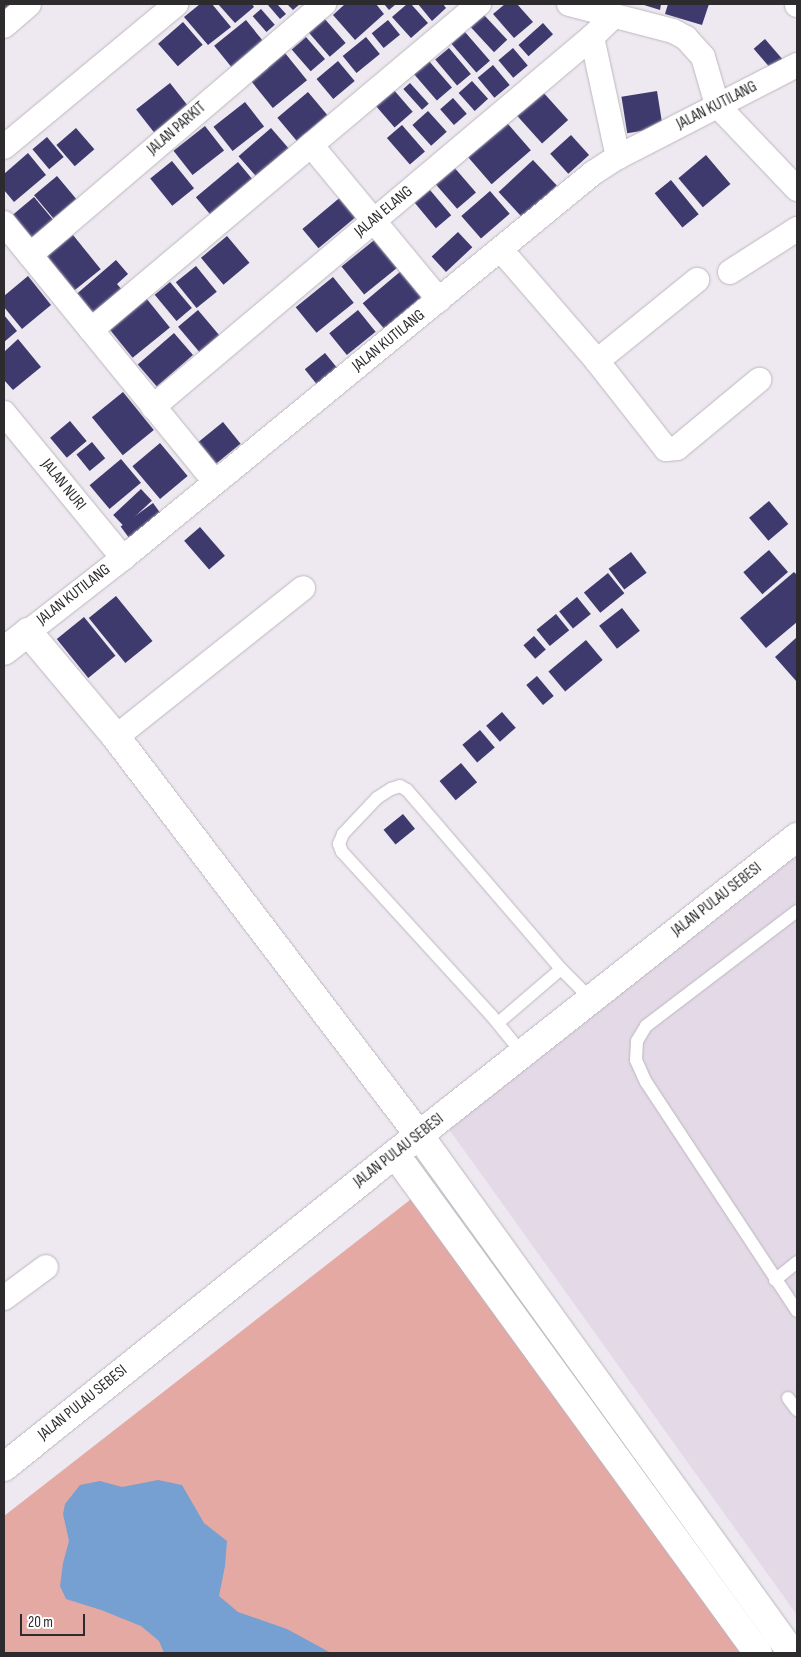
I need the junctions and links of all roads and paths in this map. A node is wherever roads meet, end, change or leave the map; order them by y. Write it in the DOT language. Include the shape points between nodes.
graph roads {
  1 [pos="29,4"];
  2 [pos="176,4"];
  3 [pos="324,4"];
  4 [pos="479,4"];
  5 [pos="569,4"];
  6 [pos="613,16"];
  7 [pos="4,26"];
  8 [pos="592,37"];
  9 [pos="797,65"];
  10 [pos="717,105"];
  11 [pos="311,144"];
  12 [pos="4,147"];
  13 [pos="618,157"];
  14 [pos="797,190"];
  15 [pos="373,221"];
  16 [pos="4,223"];
  17 [pos="797,229"];
  18 [pos="500,250"];
  19 [pos="30,255"];
  20 [pos="730,272"];
  21 [pos="697,280"];
  22 [pos="439,300"];
  23 [pos="91,330"];
  24 [pos="597,361"];
  25 [pos="759,380"];
  26 [pos="153,407"];
  27 [pos="4,413"];
  28 [pos="215,482"];
  29 [pos="123,558"];
  30 [pos="303,588"];
  31 [pos="13,638"];
  32 [pos="116,737"];
  33 [pos="797,837"];
  34 [pos="797,911"];
  35 [pos="561,969"];
  36 [pos="591,999"];
  37 [pos="498,1023"];
  38 [pos="522,1053"];
  39 [pos="419,1135"];
  40 [pos="395,1154"];
  41 [pos="797,1262"];
  42 [pos="46,1267"];
  43 [pos="775,1280"];
  44 [pos="6,1293"];
  45 [pos="797,1311"];
  46 [pos="788,1398"];
  47 [pos="797,1410"];
  48 [pos="4,1467"];
  49 [pos="758,1653"];
  50 [pos="792,1653"];
  1 -- 7 [label="street"];
  2 -- 12 [label="street"];
  3 -- 19 [label="street, JALAN PARKIT"];
  4 -- 11 [label="street"];
  5 -- 6 [label="street"];
  6 -- 8 [label="street, JALAN ELANG"];
  6 -- 10 [label="street" via="673,31 686,38 703,57"];
  8 -- 13 [label="street"];
  8 -- 15 [label="street, JALAN ELANG"];
  9 -- 10 [label="street, JALAN KUTILANG"];
  10 -- 13 [label="street, JALAN KUTILANG"];
  10 -- 14 [label="street"];
  11 -- 15 [label="street"];
  11 -- 23 [label="street"];
  13 -- 18 [label="street, JALAN KUTILANG" via="593,173"];
  15 -- 22 [label="street"];
  15 -- 26 [label="street, JALAN ELANG"];
  16 -- 19 [label="street"];
  17 -- 20 [label="street"];
  18 -- 22 [label="street, JALAN KUTILANG"];
  18 -- 24 [label="street"];
  19 -- 23 [label="street"];
  21 -- 24 [label="street"];
  22 -- 28 [label="street, JALAN KUTILANG"];
  23 -- 26 [label="street"];
  24 -- 25 [label="street" via="666,449 677,448"];
  26 -- 28 [label="street"];
  27 -- 29 [label="street, JALAN NURI"];
  28 -- 29 [label="street, JALAN KUTILANG"];
  29 -- 31 [label="street, JALAN KUTILANG"];
  30 -- 32 [label="street"];
  31 -- 32 [label="street"];
  32 -- 39 [label="street"];
  33 -- 36 [label="street, JALAN PULAU SEBESI"];
  34 -- 43 [label="lane" via="646,1026 637,1041 636,1060 646,1082"];
  35 -- 36 [label="lane"];
  35 -- 37 [label="lane"];
  35 -- 37 [label="lane" via="407,790 400,786 378,798 343,834 339,844 342,852"];
  36 -- 38 [label="street, JALAN PULAU SEBESI"];
  37 -- 38 [label="lane"];
  38 -- 39 [label="street, JALAN PULAU SEBESI"];
  39 -- 40 [label="street, JALAN PULAU SEBESI"];
  39 -- 50 [label="street"];
  40 -- 48 [label="street, JALAN PULAU SEBESI"];
  40 -- 49 [label="street"];
  41 -- 43 [label="lane"];
  42 -- 44 [label="street"];
  43 -- 45 [label="lane"];
  46 -- 47 [label="lane"];
}
